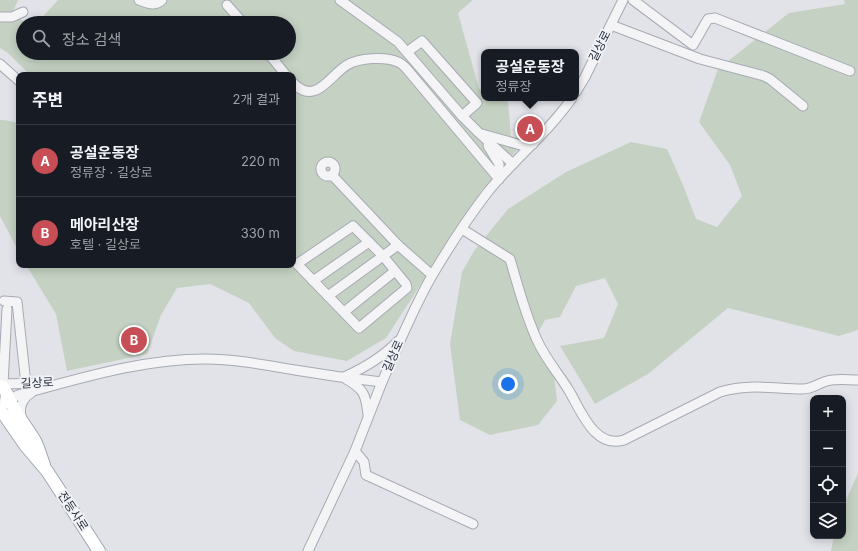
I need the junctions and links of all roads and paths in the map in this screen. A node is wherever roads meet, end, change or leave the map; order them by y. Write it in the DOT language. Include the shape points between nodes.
graph roads {
  1 [pos="138,0"];
  2 [pos="162,0"];
  3 [pos="340,0"];
  4 [pos="623,0"];
  5 [pos="633,0"];
  6 [pos="228,5"];
  7 [pos="23,12"];
  8 [pos="237,16"];
  9 [pos="0,17"];
  10 [pos="611,25"];
  11 [pos="407,52"];
  12 [pos="274,60"];
  13 [pos="0,64"];
  14 [pos="850,71"];
  15 [pos="284,72"];
  16 [pos="16,78"];
  17 [pos="296,86"];
  18 [pos="579,87"];
  19 [pos="570,101"];
  20 [pos="803,106"];
  21 [pos="462,116"];
  22 [pos="479,132"];
  23 [pos="533,144"];
  24 [pos="513,164"];
  25 [pos="332,175"];
  26 [pos="499,180"];
  27 [pos="462,229"];
  28 [pos="369,242"];
  29 [pos="398,245"];
  30 [pos="383,256"];
  31 [pos="395,271"];
  32 [pos="432,275"];
  33 [pos="313,281"];
  34 [pos="328,296"];
  35 [pos="344,312"];
  36 [pos="402,336"];
  37 [pos="343,378"];
  38 [pos="858,380"];
  39 [pos="75,381"];
  40 [pos="382,382"];
  41 [pos="26,384"];
  42 [pos="35,391"];
  43 [pos="3,396"];
  44 [pos="368,416"];
  45 [pos="24,422"];
  46 [pos="355,451"];
  47 [pos="47,471"];
  48 [pos="473,524"];
  49 [pos="99,551"];
  50 [pos="308,551"];
  1 -- 2 [label="street" via="155,4"];
  3 -- 11 [label="street" via="389,35"];
  4 -- 10 [label="street, 길상로"];
  5 -- 14 [label="street" via="693,45 708,20 715,18"];
  6 -- 8 [label="street"];
  7 -- 9 [label="street" via="12,17"];
  10 -- 18 [label="street, 길상로"];
  10 -- 20 [label="street" via="700,59 764,76"];
  11 -- 21 [label="street"];
  11 -- 21 [label="street" via="422,41 477,103"];
  12 -- 15 [label="street"];
  13 -- 16 [label="street"];
  17 -- 26 [label="street" via="313,91 347,65 358,61 375,58 398,62 406,68"];
  19 -- 23 [label="street, 길상로"];
  21 -- 22 [label="street"];
  22 -- 23 [label="street" via="524,146"];
  22 -- 24 [label="street"];
  22 -- 26 [label="street" via="499,164"];
  23 -- 24 [label="street, 길상로"];
  24 -- 26 [label="street, 길상로"];
  25 -- 29 [label="street"];
  26 -- 27 [label="street, 길상로"];
  27 -- 32 [label="street, 길상로"];
  27 -- 38 [label="street" via="510,259 531,324 545,354 590,426 610,441 624,440 730,389 756,386 805,389 837,379"];
  28 -- 30 [label="street"];
  28 -- 33 [label="street"];
  28 -- 33 [label="street" via="353,226 297,264"];
  29 -- 30 [label="street"];
  29 -- 32 [label="street"];
  30 -- 31 [label="street"];
  30 -- 34 [label="street"];
  31 -- 35 [label="street"];
  31 -- 35 [label="street" via="407,288 359,328"];
  32 -- 36 [label="street, 길상로"];
  33 -- 34 [label="street"];
  34 -- 35 [label="street"];
  36 -- 37 [label="street" via="381,356"];
  36 -- 40 [label="street, 길상로"];
  37 -- 39 [label="street, 길상로" via="254,363 205,359 134,366"];
  37 -- 40 [label="street, 길상로"];
  37 -- 44 [label="street" via="360,387 364,393"];
  39 -- 41 [label="street, 길상로"];
  39 -- 42 [label="street, 길상로"];
  40 -- 44 [label="street"];
  41 -- 43 [label="street, 길상로"];
  41 -- 43 [label="street" via="17,302 5,305"];
  42 -- 43 [label="street, 길상로"];
  42 -- 45 [label="street" via="23,401 20,411"];
  43 -- 45 [label="main road, 전등사로"];
  43 -- 47 [label="main road, 전등사로" via="8,419 24,445"];
  44 -- 46 [label="street"];
  45 -- 47 [label="main road, 전등사로"];
  46 -- 48 [label="street" via="364,462 366,474"];
  46 -- 50 [label="street"];
  47 -- 49 [label="main road, 전등사로"];
}
